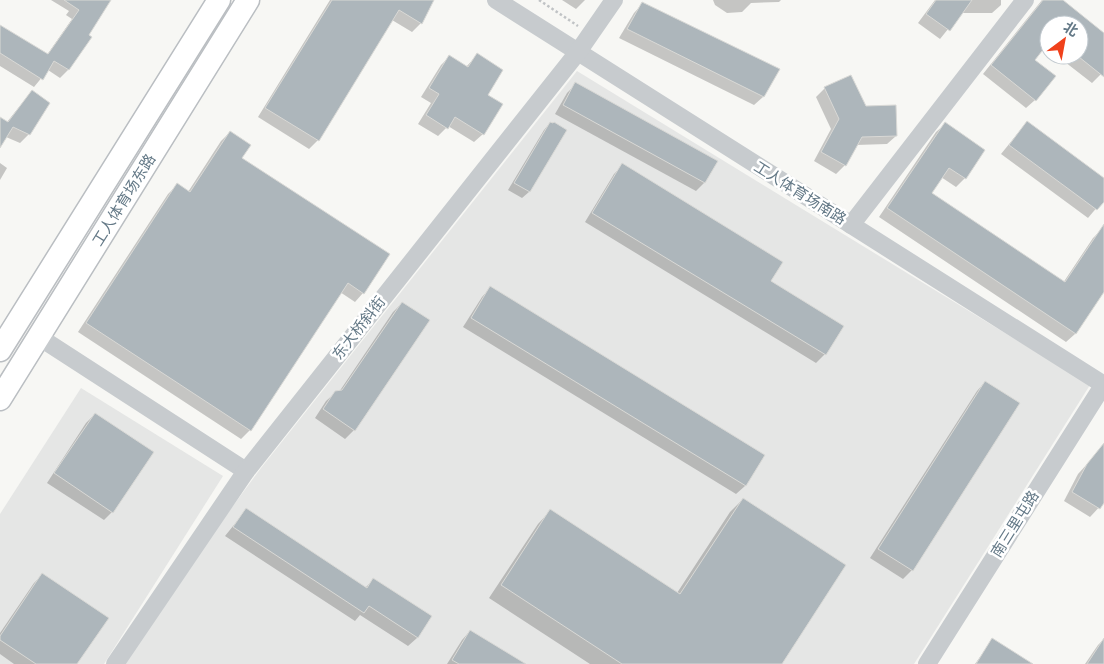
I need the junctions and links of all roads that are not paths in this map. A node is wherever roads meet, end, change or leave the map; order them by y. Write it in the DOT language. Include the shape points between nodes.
graph roads {
  1 [pos="219,0"];
  2 [pos="248,0"];
  3 [pos="496,0"];
  4 [pos="614,0"];
  5 [pos="1025,0"];
  6 [pos="578,52"];
  7 [pos="851,225"];
  8 [pos="39,336"];
  9 [pos="0,350"];
  10 [pos="1104,385"];
  11 [pos="0,399"];
  12 [pos="246,470"];
  13 [pos="115,664"];
  14 [pos="927,664"];
  1 -- 9 [label="main road, 工人体育场东路"];
  2 -- 8 [label="main road, 工人体育场东路"];
  3 -- 6 [label="street, 工人体育场南路"];
  4 -- 6 [label="street, 东大桥斜街"];
  5 -- 7 [label="street"];
  6 -- 7 [label="street, 工人体育场南路"];
  6 -- 12 [label="street, 东大桥斜街"];
  7 -- 10 [label="street, 工人体育场南路"];
  8 -- 11 [label="main road, 工人体育场东路"];
  8 -- 12 [label="street"];
  10 -- 14 [label="street, 南三里屯路"];
  12 -- 13 [label="street, 东大桥斜街"];
}
